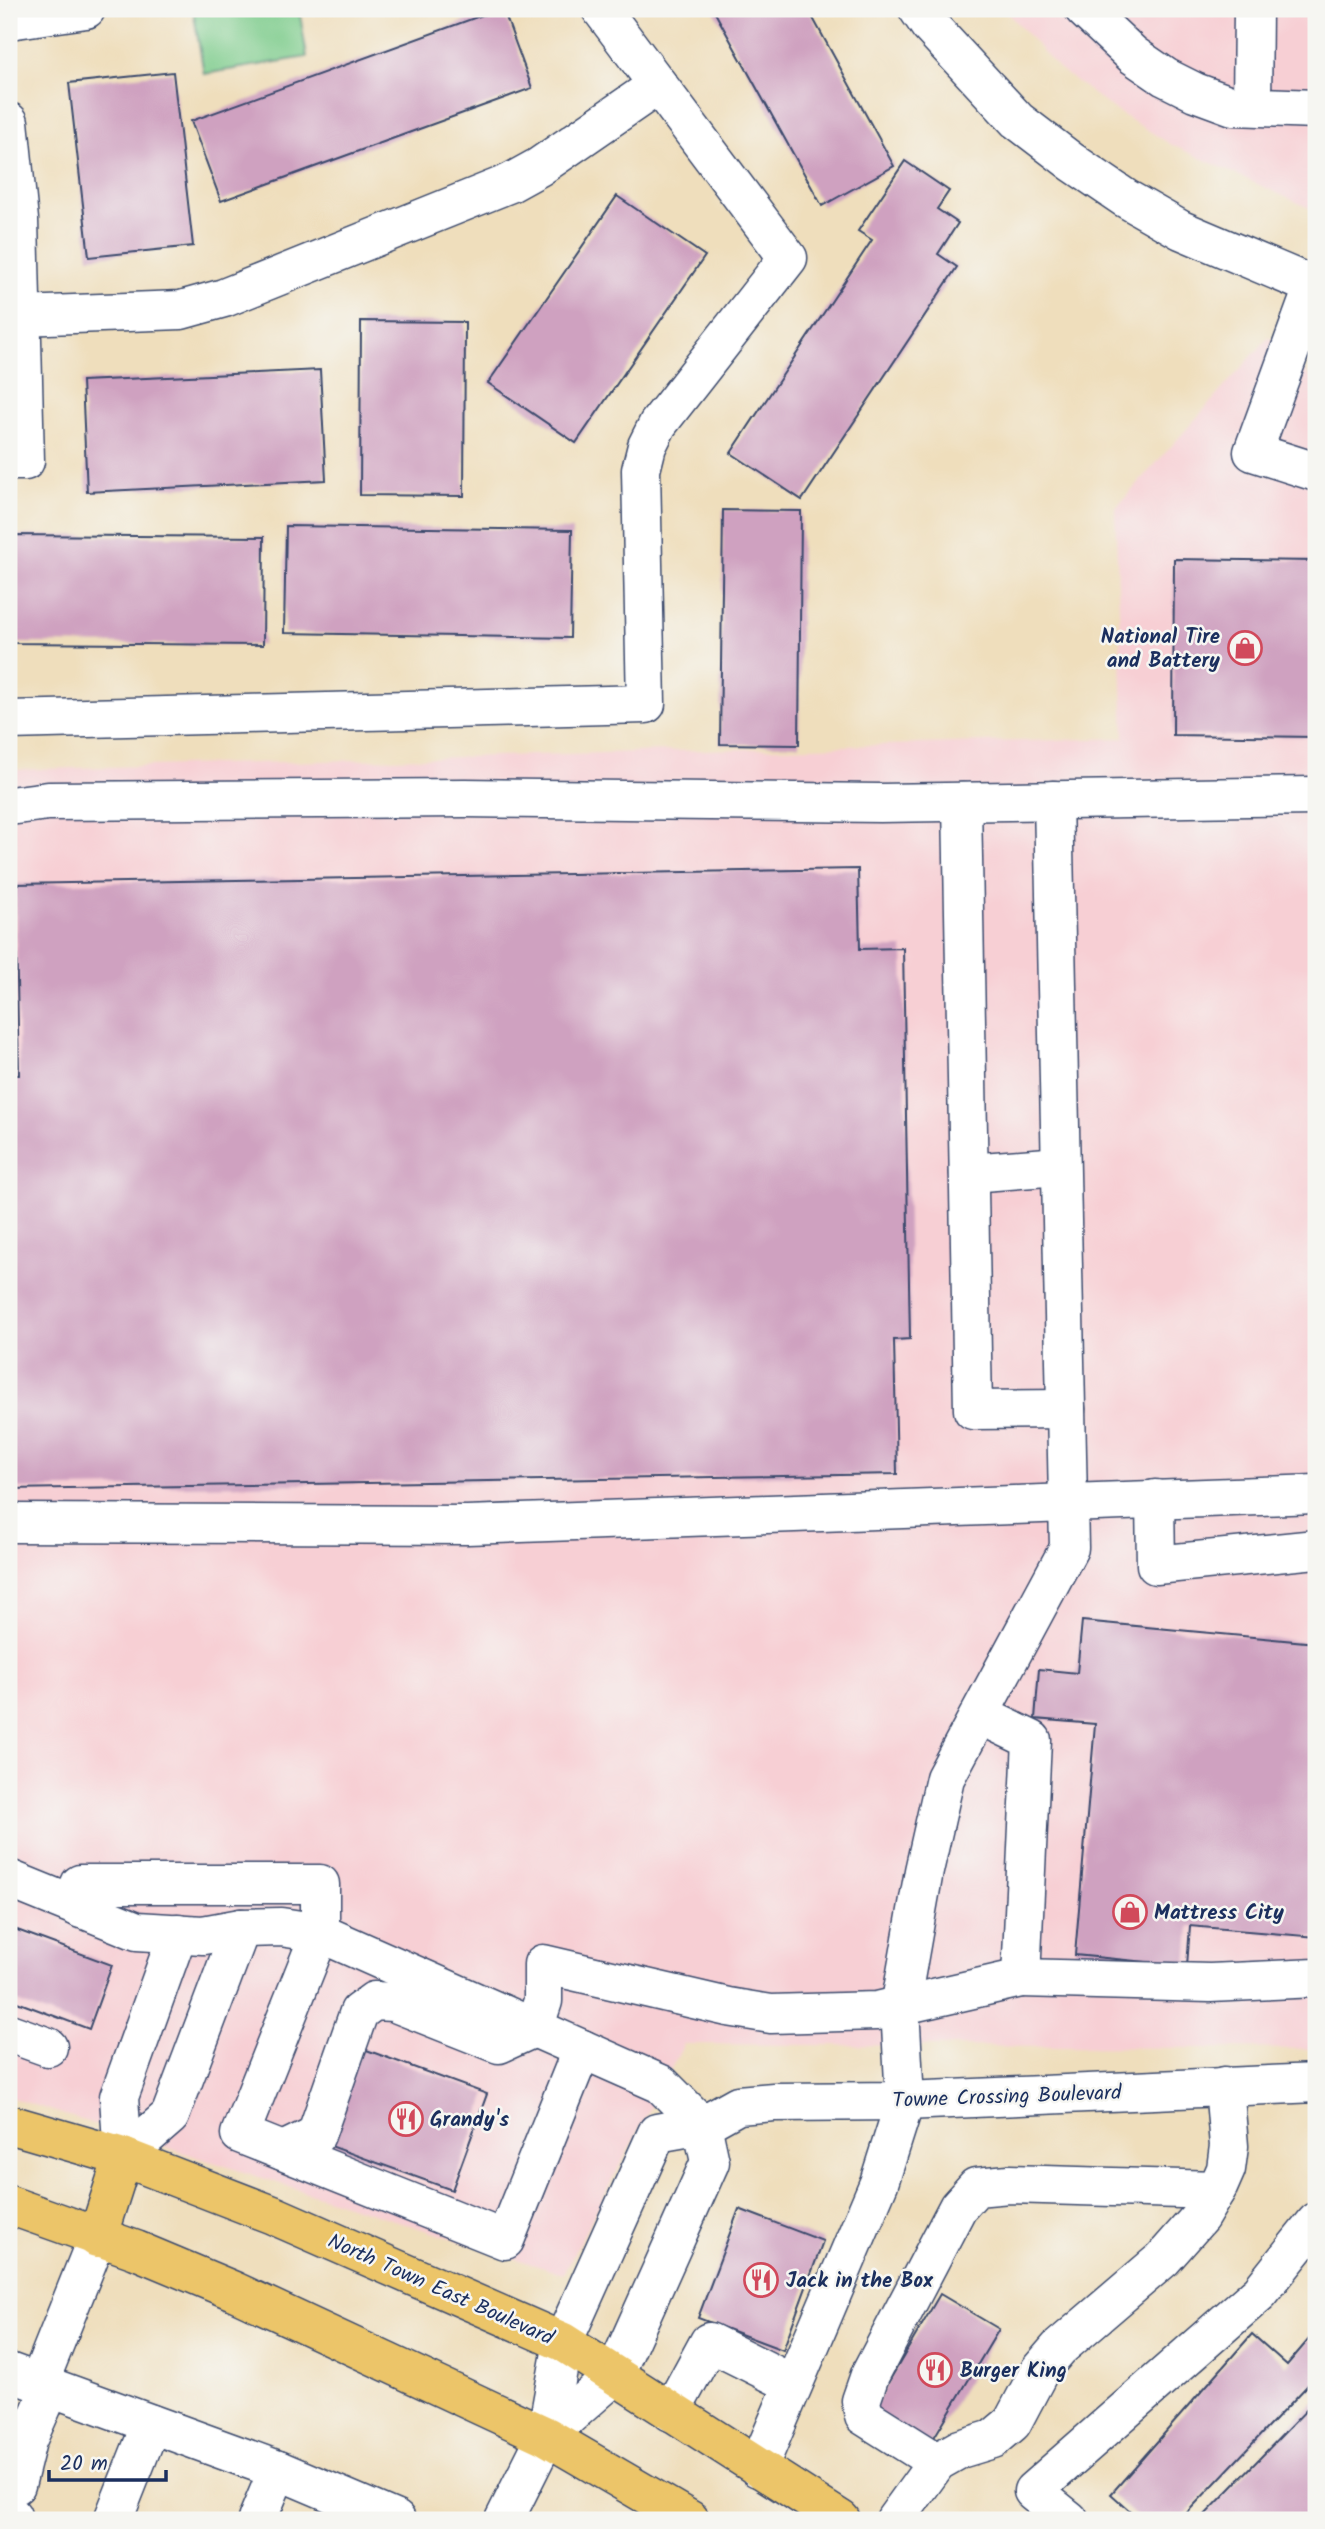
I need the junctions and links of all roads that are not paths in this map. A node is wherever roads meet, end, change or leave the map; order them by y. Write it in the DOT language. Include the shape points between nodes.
graph roads {
  1 [pos="86,9"];
  2 [pos="601,9"];
  3 [pos="918,9"];
  4 [pos="1084,9"];
  5 [pos="1253,9"];
  6 [pos="9,20"];
  7 [pos="658,85"];
  8 [pos="1252,106"];
  9 [pos="1316,109"];
  10 [pos="10,143"];
  11 [pos="1315,286"];
  12 [pos="21,316"];
  13 [pos="9,461"];
  14 [pos="1316,472"];
  15 [pos="9,720"];
  16 [pos="1316,796"];
  17 [pos="1053,800"];
  18 [pos="962,802"];
  19 [pos="9,806"];
  20 [pos="1060,1166"];
  21 [pos="969,1173"];
  22 [pos="1066,1409"];
  23 [pos="1316,1494"];
  24 [pos="1155,1499"];
  25 [pos="1068,1502"];
  26 [pos="9,1523"];
  27 [pos="1316,1549"];
  28 [pos="980,1715"];
  29 [pos="9,1879"];
  30 [pos="81,1909"];
  31 [pos="241,1928"];
  32 [pos="178,1933"];
  33 [pos="320,1933"];
  34 [pos="1021,1978"];
  35 [pos="1316,1978"];
  36 [pos="900,2007"];
  37 [pos="534,2028"];
  38 [pos="9,2033"];
  39 [pos="48,2047"];
  40 [pos="582,2049"];
  41 [pos="1316,2083"];
  42 [pos="1224,2086"];
  43 [pos="905,2101"];
  44 [pos="9,2124"];
  45 [pos="702,2125"];
  46 [pos="283,2151"];
  47 [pos="123,2157"];
  48 [pos="1216,2190"];
  49 [pos="9,2206"];
  50 [pos="1316,2222"];
  51 [pos="97,2238"];
  52 [pos="563,2342"];
  53 [pos="614,2376"];
  54 [pos="33,2381"];
  55 [pos="793,2384"];
  56 [pos="671,2412"];
  57 [pos="151,2424"];
  58 [pos="546,2436"];
  59 [pos="937,2462"];
  60 [pos="758,2468"];
  61 [pos="278,2470"];
  62 [pos="13,2507"];
  63 [pos="113,2520"];
  64 [pos="257,2520"];
  65 [pos="396,2520"];
  66 [pos="504,2520"];
  67 [pos="690,2520"];
  68 [pos="841,2520"];
  69 [pos="895,2520"];
  70 [pos="1069,2520"];
  1 -- 6 [label="street"];
  2 -- 7 [label="street"];
  3 -- 11 [label="street" via="1017,120 1072,162 1181,230"];
  4 -- 8 [label="street" via="1133,55 1165,77 1234,106"];
  5 -- 8 [label="street"];
  7 -- 12 [label="street" via="510,183 224,298 181,310"];
  7 -- 15 [label="street" via="788,258 657,424 647,446 641,470 646,704"];
  8 -- 9 [label="street"];
  10 -- 12 [label="street" via="19,220"];
  11 -- 14 [label="street" via="1253,452"];
  12 -- 13 [label="street" via="25,461"];
  16 -- 17 [label="street"];
  17 -- 18 [label="street"];
  17 -- 20 [label="street"];
  18 -- 19 [label="street" via="466,798 48,801"];
  18 -- 21 [label="street"];
  20 -- 21 [label="street"];
  20 -- 22 [label="street"];
  21 -- 22 [label="street" via="973,1410"];
  22 -- 25 [label="street"];
  23 -- 24 [label="street"];
  24 -- 25 [label="street"];
  24 -- 27 [label="street" via="1156,1564"];
  25 -- 26 [label="street" via="419,1526"];
  25 -- 28 [label="street" via="1069,1548"];
  28 -- 34 [label="street" via="1032,1740"];
  28 -- 36 [label="street" via="945,1778"];
  29 -- 30 [label="street"];
  30 -- 32 [label="street" via="137,1931"];
  30 -- 33 [label="street" via="80,1884 320,1884"];
  31 -- 32 [label="street" via="203,1935"];
  31 -- 33 [label="street" via="281,1927"];
  31 -- 47 [label="street" via="170,2116"];
  32 -- 47 [label="street" via="119,2097"];
  33 -- 37 [label="street"];
  33 -- 46 [label="street" via="240,2134"];
  34 -- 35 [label="street" via="1210,1983"];
  34 -- 36 [label="street"];
  36 -- 37 [label="street" via="771,2014 543,1965 543,2001"];
  36 -- 43 [label="street"];
  37 -- 40 [label="street"];
  37 -- 46 [label="street" via="499,2044 393,2002 374,2001 359,2012 316,2135"];
  38 -- 39 [label="street"];
  40 -- 45 [label="street" via="661,2084"];
  40 -- 46 [label="street" via="505,2240"];
  41 -- 42 [label="street, Towne Crossing Boulevard"];
  42 -- 43 [label="street, Towne Crossing Boulevard"];
  42 -- 48 [label="street" via="1230,2146"];
  43 -- 45 [label="street, Towne Crossing Boulevard" via="738,2105"];
  43 -- 55 [label="street" via="879,2183"];
  44 -- 47 [label="main road, North Town East Boulevard"];
  45 -- 52 [label="street, Towne Crossing Boulevard" via="657,2133"];
  45 -- 53 [label="street" via="710,2162"];
  47 -- 51 [label="main road"];
  47 -- 52 [label="main road, North Town East Boulevard" via="272,2215"];
  48 -- 59 [label="street" via="1164,2259 1059,2348 1040,2370 1013,2423 993,2440 960,2449"];
  48 -- 59 [label="street" via="976,2187 958,2207 870,2375 861,2401 864,2416"];
  49 -- 51 [label="main road"];
  50 -- 70 [label="street" via="1260,2292 1033,2491"];
  51 -- 54 [label="street"];
  51 -- 58 [label="main road" via="234,2291"];
  52 -- 53 [label="main road, North Town East Boulevard"];
  52 -- 58 [label="street, Towne Crossing Boulevard"];
  53 -- 56 [label="main road, North Town East Boulevard"];
  53 -- 58 [label="street"];
  54 -- 57 [label="street"];
  54 -- 62 [label="street"];
  55 -- 56 [label="street" via="709,2342"];
  55 -- 60 [label="street"];
  56 -- 60 [label="main road, North Town East Boulevard"];
  57 -- 61 [label="street"];
  57 -- 63 [label="street"];
  58 -- 66 [label="street"];
  58 -- 67 [label="main road"];
  59 -- 69 [label="street"];
  60 -- 68 [label="main road, North Town East Boulevard"];
  61 -- 64 [label="street"];
  61 -- 65 [label="street"];
}
